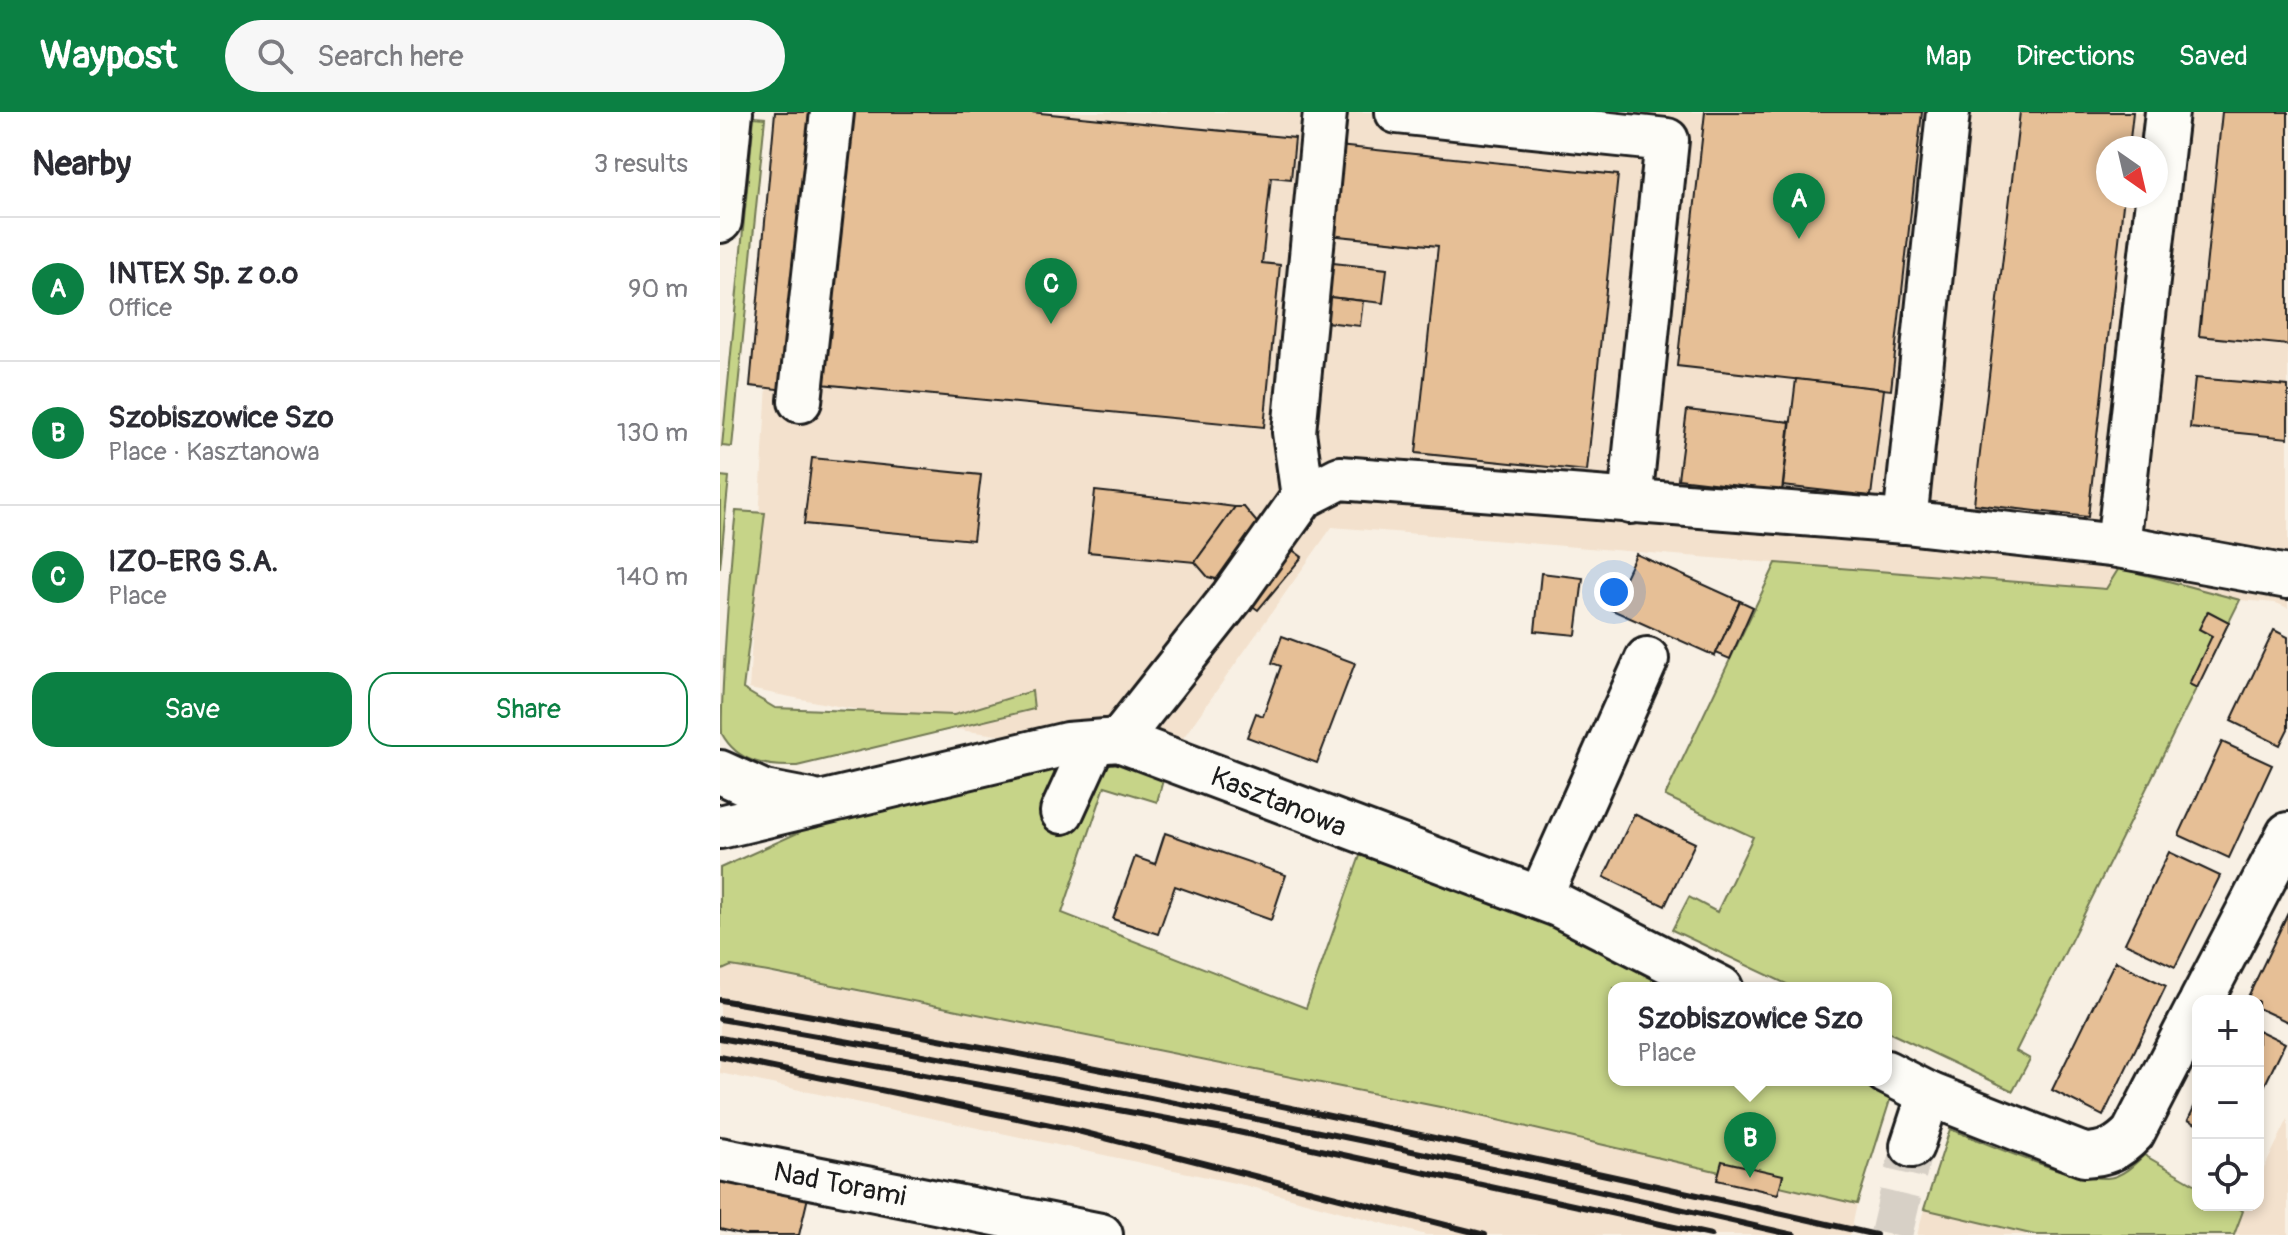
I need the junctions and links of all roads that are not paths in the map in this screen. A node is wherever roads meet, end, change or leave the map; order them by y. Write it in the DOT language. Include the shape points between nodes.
graph roads {
  1 [pos="731,112"];
  2 [pos="832,112"];
  3 [pos="1325,112"];
  4 [pos="1397,112"];
  5 [pos="1948,112"];
  6 [pos="2167,112"];
  7 [pos="720,221"];
  8 [pos="800,401"];
  9 [pos="1303,497"];
  10 [pos="1630,502"];
  11 [pos="1905,522"];
  12 [pos="2118,546"];
  13 [pos="2288,577"];
  14 [pos="1647,659"];
  15 [pos="1106,742"];
  16 [pos="720,772"];
  17 [pos="816,802"];
  18 [pos="1062,812"];
  19 [pos="720,827"];
  20 [pos="2288,834"];
  21 [pos="1540,898"];
  22 [pos="1709,982"];
  23 [pos="2204,995"];
  24 [pos="2192,1019"];
  25 [pos="1892,1075"];
  26 [pos="1929,1094"];
  27 [pos="1912,1146"];
  28 [pos="720,1159"];
  29 [pos="1101,1235"];
  1 -- 7 [label="street"];
  2 -- 8 [label="street"];
  3 -- 9 [label="street" via="1294,432"];
  4 -- 10 [label="street" via="1667,140"];
  5 -- 11 [label="street"];
  6 -- 12 [label="street"];
  9 -- 10 [label="street" via="1340,478"];
  9 -- 15 [label="street" via="1232,597"];
  10 -- 11 [label="street"];
  11 -- 12 [label="street"];
  12 -- 13 [label="street"];
  14 -- 21 [label="street"];
  15 -- 17 [label="street, Kasztanowa" via="1067,744"];
  15 -- 18 [label="street"];
  15 -- 21 [label="street, Kasztanowa"];
  16 -- 17 [label="street, Kasztanowa" via="764,792"];
  17 -- 19 [label="street, Kasztanowa"];
  20 -- 23 [label="street"];
  21 -- 22 [label="street, Kasztanowa"];
  24 -- 26 [label="street" via="2133,1133 2102,1154 2084,1155"];
  25 -- 26 [label="street"];
  26 -- 27 [label="street"];
  28 -- 29 [label="street, Nad Torami"];
}
